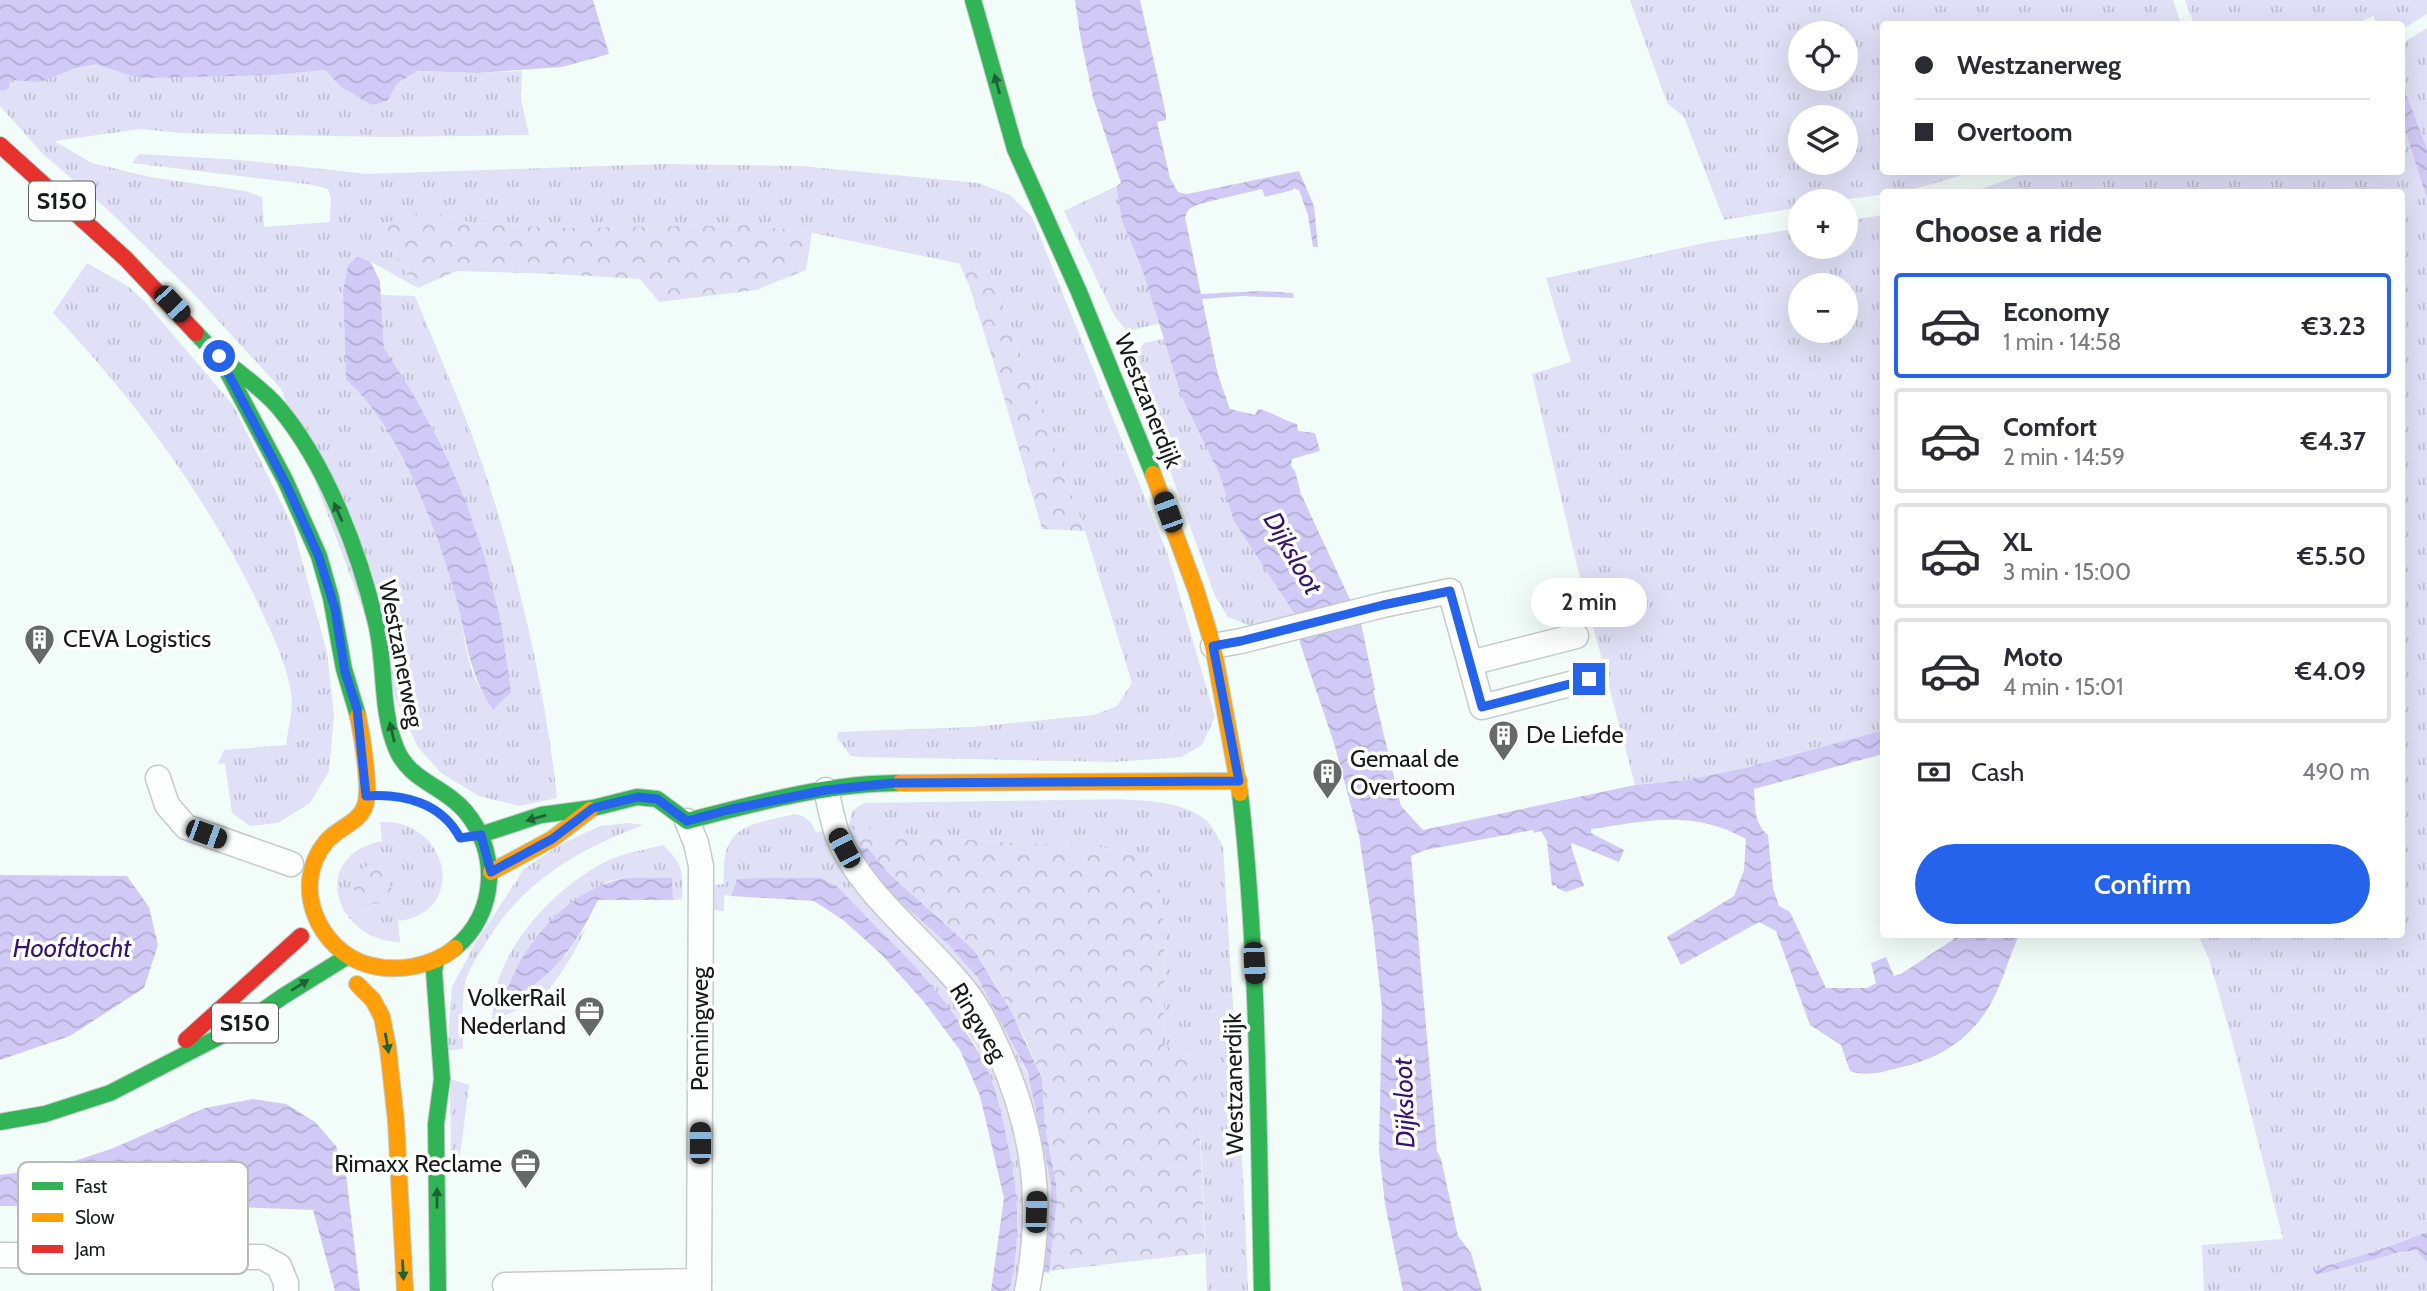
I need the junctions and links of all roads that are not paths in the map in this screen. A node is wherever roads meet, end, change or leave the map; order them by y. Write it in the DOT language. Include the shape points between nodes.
graph roads {
  1 [pos="973,0"];
  2 [pos="0,145"];
  3 [pos="219,356"];
  4 [pos="1576,636"];
  5 [pos="1213,646"];
  6 [pos="1470,663"];
  7 [pos="345,672"];
  8 [pos="1589,679"];
  9 [pos="342,721"];
  10 [pos="158,778"];
  11 [pos="1239,781"];
  12 [pos="826,790"];
  13 [pos="384,795"];
  14 [pos="366,796"];
  15 [pos="346,802"];
  16 [pos="593,808"];
  17 [pos="687,821"];
  18 [pos="481,835"];
  19 [pos="460,838"];
  20 [pos="296,868"];
  21 [pos="491,872"];
  22 [pos="293,918"];
  23 [pos="424,947"];
  24 [pos="315,952"];
  25 [pos="348,956"];
  26 [pos="436,961"];
  27 [pos="416,972"];
  28 [pos="156,1068"];
  29 [pos="424,1084"];
  30 [pos="0,1122"];
  31 [pos="436,1124"];
  32 [pos="0,1255"];
  33 [pos="18,1255"];
  34 [pos="248,1257"];
  35 [pos="505,1284"];
  36 [pos="699,1286"];
  37 [pos="286,1291"];
  38 [pos="405,1291"];
  39 [pos="438,1291"];
  40 [pos="1027,1291"];
  41 [pos="1262,1291"];
  5 -- 1 [label="main road, Westzanerdijk, one-way" via="1149,459 1015,149"];
  2 -- 3 [label="main road, Westzanerweg / S150" via="124,256"];
  3 -- 7 [label="main road, Westzanerweg / S150" via="319,557 335,609"];
  18 -- 3 [label="main road, Westzanerweg / S150, one-way" via="450,797 408,769 394,742 382,649 362,575 337,509 270,397"];
  4 -- 6 [label="street"];
  5 -- 6 [label="street" via="1450,591"];
  5 -- 11 [label="main road, Westzanerdijk"];
  6 -- 8 [label="street" via="1482,707"];
  7 -- 9 [label="main road, Westzanerweg / S150"];
  7 -- 14 [label="main road, Westzanerweg / S150" via="357,709"];
  10 -- 20 [label="street" via="167,805 186,827"];
  11 -- 12 [label="main road" via="893,783"];
  11 -- 41 [label="main road, Westzanerdijk" via="1255,981"];
  12 -- 17 [label="main road"];
  12 -- 40 [label="street, Ringweg" via="850,861 967,992 1012,1080 1037,1189 1034,1257"];
  13 -- 14 [label="main road"];
  14 -- 15 [label="main road"];
  14 -- 20 [label="main road, S150" via="363,813 332,835 313,861"];
  16 -- 17 [label="main road" via="638,797 657,799"];
  16 -- 18 [label="main road, one-way" via="541,815"];
  16 -- 21 [label="main road" via="552,839"];
  17 -- 36 [label="street, Penningweg" via="701,866"];
  18 -- 19 [label="main road"];
  18 -- 21 [label="main road, S150"];
  20 -- 25 [label="main road, S150" via="327,938"];
  21 -- 26 [label="main road, S150" via="487,901 471,934"];
  22 -- 24 [label="main road"];
  23 -- 27 [label="main road" via="418,952"];
  24 -- 25 [label="main road, S150"];
  24 -- 28 [label="main road, S150"];
  28 -- 24 [label="main road, S150, one-way" via="244,1024"];
  24 -- 38 [label="main road, one-way" via="357,984 382,1017 396,1121"];
  25 -- 27 [label="main road, S150" via="369,966"];
  26 -- 27 [label="main road, S150"];
  26 -- 31 [label="main road" via="442,1079"];
  28 -- 30 [label="main road, S150" via="110,1093 45,1114"];
  29 -- 31 [label="main road"];
  39 -- 31 [label="main road, one-way"];
  32 -- 33 [label="street"];
  34 -- 37 [label="street" via="262,1257 279,1266"];
  35 -- 36 [label="street, Penningweg"];
}
